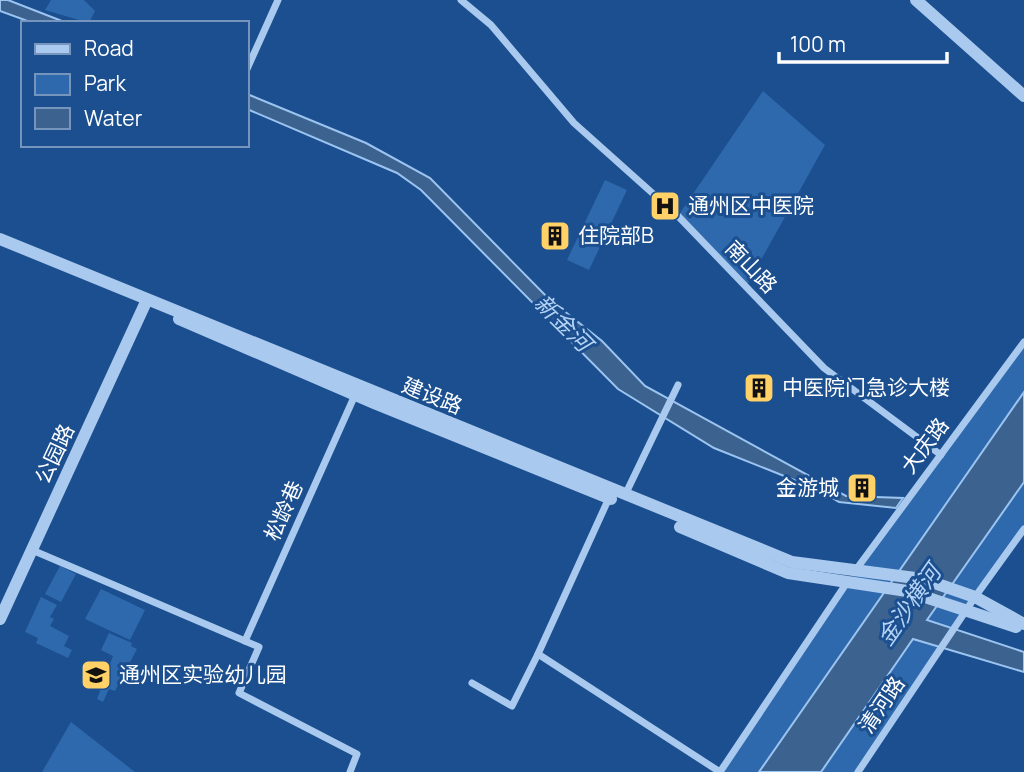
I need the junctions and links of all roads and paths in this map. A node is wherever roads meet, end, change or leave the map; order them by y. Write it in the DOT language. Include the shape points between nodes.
graph roads {
  1 [pos="278,0"];
  2 [pos="461,0"];
  3 [pos="916,0"];
  4 [pos="248,67"];
  5 [pos="1024,96"];
  6 [pos="0,239"];
  7 [pos="0,247"];
  8 [pos="145,304"];
  9 [pos="1024,342"];
  10 [pos="678,385"];
  11 [pos="355,395"];
  12 [pos="941,455"];
  13 [pos="624,495"];
  14 [pos="609,498"];
  15 [pos="1024,529"];
  16 [pos="32,550"];
  17 [pos="855,571"];
  18 [pos="846,584"];
  19 [pos="975,597"];
  20 [pos="966,610"];
  21 [pos="0,619"];
  22 [pos="1024,627"];
  23 [pos="245,641"];
  24 [pos="538,654"];
  25 [pos="472,683"];
  26 [pos="350,772"];
  27 [pos="720,772"];
  28 [pos="858,772"];
  1 -- 4 [label="street"];
  2 -- 12 [label="street, 南山路" via="491,25 574,123 678,216 824,368"];
  3 -- 5 [label="street"];
  6 -- 13 [label="street, 建设路"];
  7 -- 8 [label="street, 建设路"];
  8 -- 11 [label="street, 建设路"];
  8 -- 16 [label="street, 公园路"];
  9 -- 12 [label="street, 大庆路"];
  10 -- 13 [label="street"];
  11 -- 14 [label="street, 建设路"];
  11 -- 23 [label="street, 松龄巷"];
  12 -- 17 [label="street, 大庆路"];
  13 -- 17 [label="street, 建设路" via="792,562"];
  14 -- 18 [label="street, 建设路" via="788,573"];
  14 -- 24 [label="street"];
  15 -- 19 [label="street"];
  16 -- 21 [label="street, 公园路"];
  16 -- 23 [label="street"];
  17 -- 18 [label="street, 大庆路"];
  17 -- 19 [label="street, 建设路" via="923,579"];
  18 -- 20 [label="street, 建设路" via="907,591"];
  18 -- 27 [label="street"];
  19 -- 20 [label="street, 清河路"];
  19 -- 22 [label="street, 建设路"];
  20 -- 22 [label="street, 建设路"];
  20 -- 28 [label="street, 清河路"];
  23 -- 26 [label="street" via="259,647 239,693 357,754"];
  24 -- 25 [label="street" via="512,706"];
  24 -- 27 [label="street"];
}
